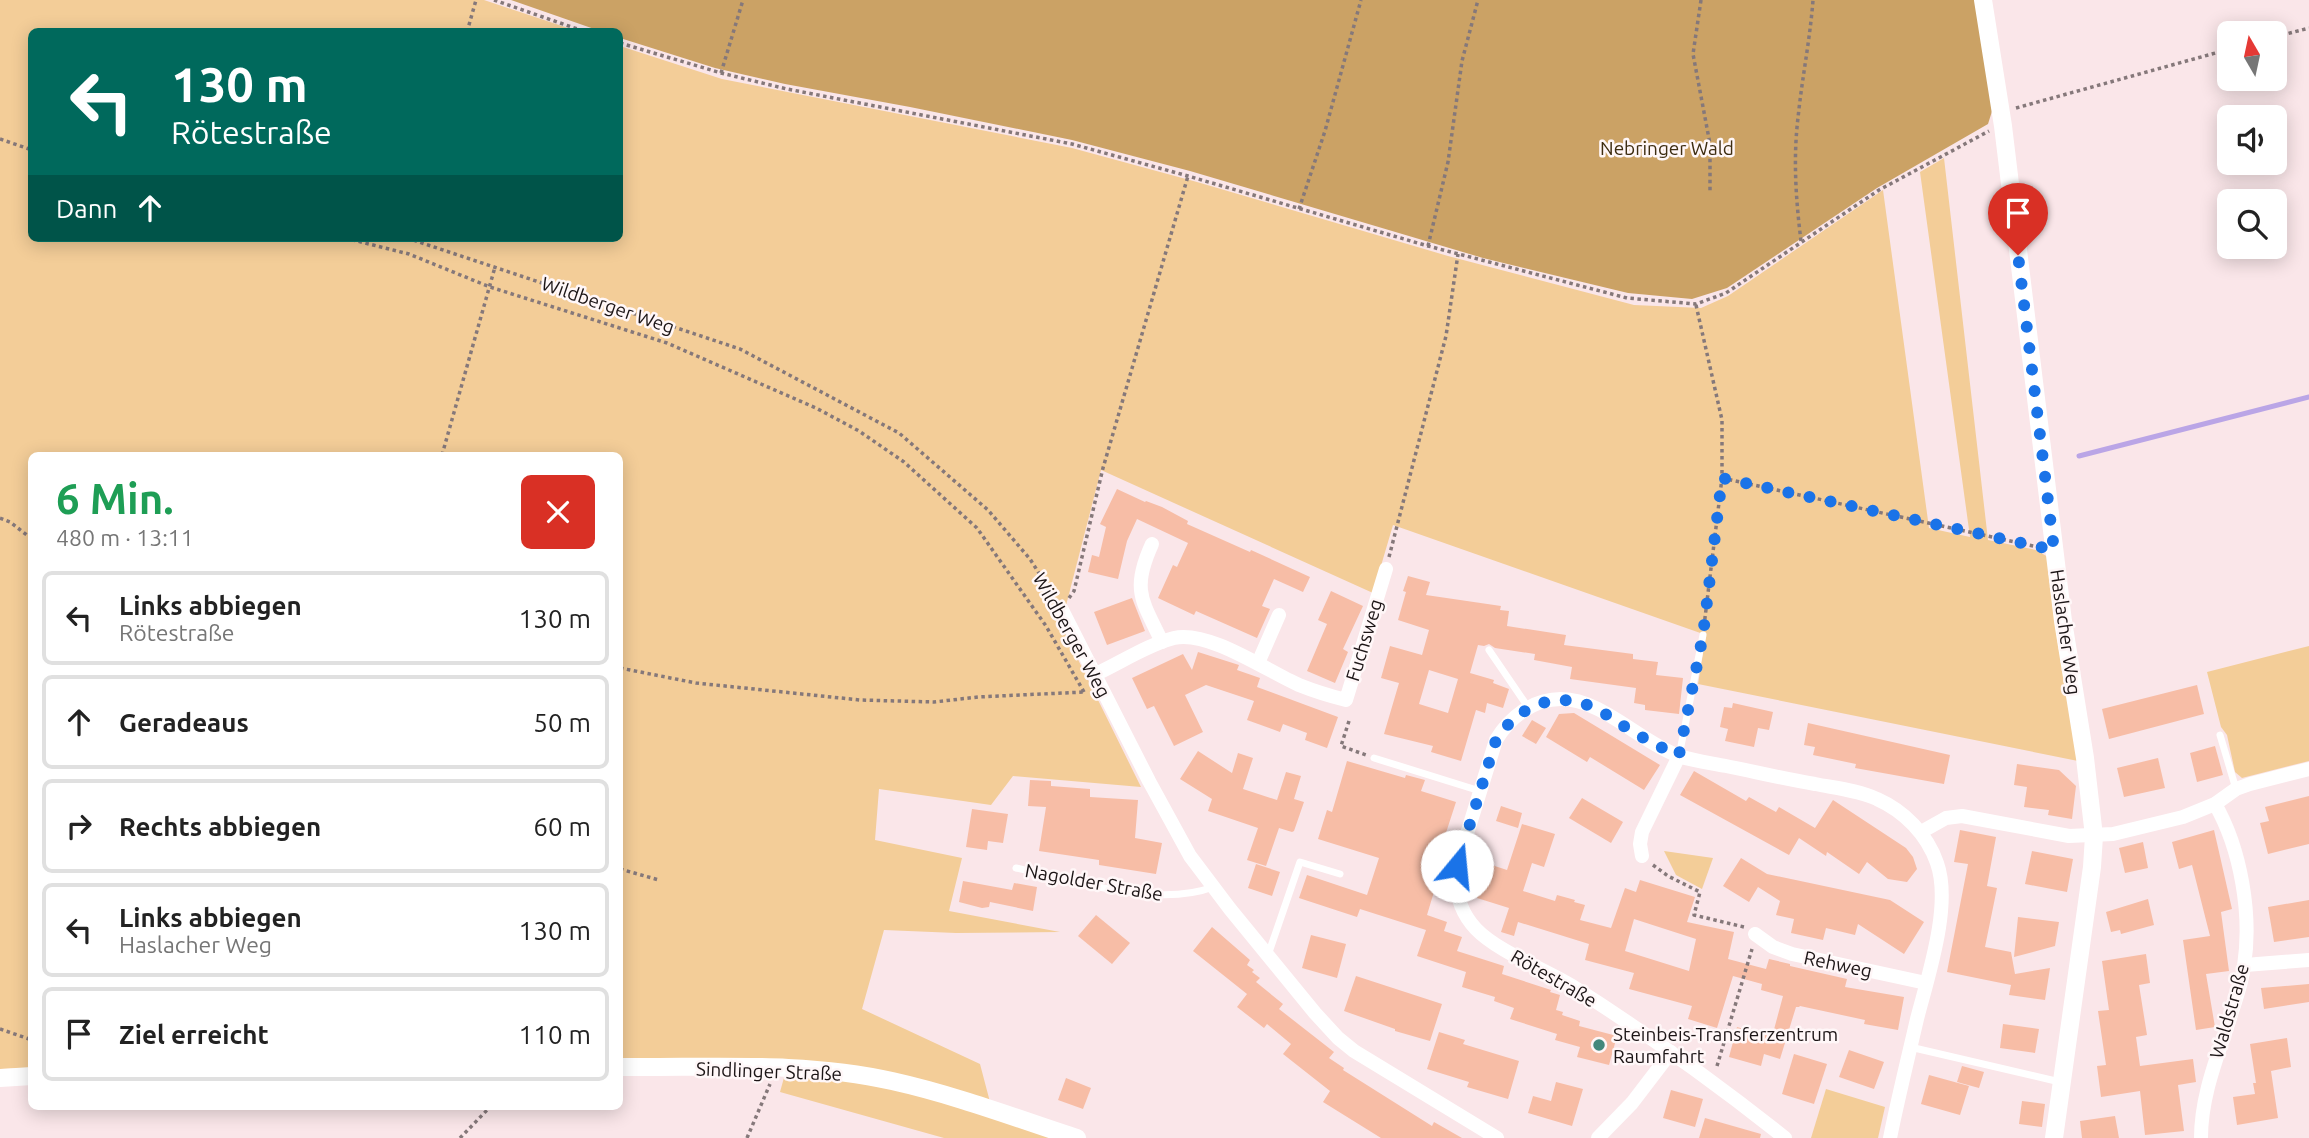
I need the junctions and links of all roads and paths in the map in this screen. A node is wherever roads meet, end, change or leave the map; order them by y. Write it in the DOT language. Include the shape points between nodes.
graph roads {
  1 [pos="476,0"];
  2 [pos="494,0"];
  3 [pos="743,0"];
  4 [pos="1362,0"];
  5 [pos="1478,0"];
  6 [pos="1701,0"];
  7 [pos="1813,0"];
  8 [pos="1983,0"];
  9 [pos="468,28"];
  10 [pos="574,28"];
  11 [pos="2309,28"];
  12 [pos="2287,34"];
  13 [pos="623,44"];
  14 [pos="2217,53"];
  15 [pos="721,73"];
  16 [pos="2001,119"];
  17 [pos="0,139"];
  18 [pos="28,148"];
  19 [pos="1188,176"];
  20 [pos="1710,193"];
  21 [pos="1299,209"];
  22 [pos="361,242"];
  23 [pos="419,242"];
  24 [pos="1802,243"];
  25 [pos="1428,246"];
  26 [pos="1458,254"];
  27 [pos="495,267"];
  28 [pos="490,287"];
  29 [pos="1696,304"];
  30 [pos="443,452"];
  31 [pos="1722,478"];
  32 [pos="0,517"];
  33 [pos="28,536"];
  34 [pos="1152,544"];
  35 [pos="2054,550"];
  36 [pos="1386,569"];
  37 [pos="1062,610"];
  38 [pos="1279,615"];
  39 [pos="1703,635"];
  40 [pos="1162,642"];
  41 [pos="1489,650"];
  42 [pos="1258,663"];
  43 [pos="623,669"];
  44 [pos="1099,680"];
  45 [pos="1084,692"];
  46 [pos="1529,708"];
  47 [pos="1349,721"];
  48 [pos="2220,735"];
  49 [pos="1679,755"];
  50 [pos="1374,758"];
  51 [pos="2309,769"];
  52 [pos="2236,789"];
  53 [pos="1480,791"];
  54 [pos="2215,804"];
  55 [pos="1921,832"];
  56 [pos="2094,836"];
  57 [pos="1642,856"];
  58 [pos="1016,868"];
  59 [pos="623,870"];
  60 [pos="1340,874"];
  61 [pos="659,880"];
  62 [pos="1213,887"];
  63 [pos="1755,934"];
  64 [pos="1268,956"];
  65 [pos="2309,960"];
  66 [pos="2245,965"];
  67 [pos="1926,983"];
  68 [pos="0,1030"];
  69 [pos="28,1039"];
  70 [pos="1910,1047"];
  71 [pos="1671,1052"];
  72 [pos="623,1067"];
  73 [pos="771,1068"];
  74 [pos="28,1076"];
  75 [pos="0,1078"];
  76 [pos="1712,1082"];
  77 [pos="2062,1082"];
  78 [pos="487,1110"];
  79 [pos="460,1138"];
  80 [pos="747,1138"];
  81 [pos="1077,1138"];
  82 [pos="1497,1138"];
  83 [pos="1598,1138"];
  84 [pos="1785,1138"];
  85 [pos="1890,1138"];
  86 [pos="2054,1138"];
  87 [pos="2201,1138"];
  1 -- 9 [label="path"];
  2 -- 10 [label="path"];
  3 -- 15 [label="path"];
  4 -- 21 [label="path"];
  5 -- 25 [label="path" via="1462,61 1450,152"];
  6 -- 20 [label="path" via="1693,54 1710,144"];
  7 -- 24 [label="path" via="1797,118 1796,198"];
  8 -- 16 [label="street, Haslacher Weg"];
  11 -- 12 [label="path"];
  13 -- 15 [label="path"];
  14 -- 16 [label="path"];
  15 -- 19 [label="path" via="1072,144"];
  16 -- 24 [label="path" via="1879,190"];
  16 -- 35 [label="street, Haslacher Weg"];
  17 -- 18 [label="path"];
  19 -- 21 [label="path"];
  19 -- 37 [label="path" via="1103,468 1074,591"];
  21 -- 25 [label="path"];
  22 -- 28 [label="path" via="409,254"];
  23 -- 27 [label="path, Wildberger Weg"];
  24 -- 29 [label="path" via="1726,293"];
  25 -- 26 [label="path"];
  26 -- 29 [label="path" via="1627,298"];
  26 -- 36 [label="path" via="1446,336"];
  27 -- 28 [label="path"];
  27 -- 37 [label="path, Wildberger Weg" via="740,349 899,432 988,510 1030,559"];
  28 -- 30 [label="path"];
  28 -- 45 [label="path" via="667,343 859,431 904,462 977,528 1046,626"];
  29 -- 31 [label="path" via="1722,420"];
  31 -- 35 [label="path"];
  31 -- 39 [label="path"];
  32 -- 33 [label="path"];
  34 -- 40 [label="street" via="1142,566 1140,595"];
  35 -- 56 [label="street, Haslacher Weg"];
  36 -- 42 [label="street, Fuchsweg" via="1346,700 1300,685"];
  37 -- 44 [label="street, Wildberger Weg"];
  38 -- 42 [label="street"];
  39 -- 49 [label="lane"];
  40 -- 42 [label="street, Fuchsweg" via="1192,637"];
  40 -- 44 [label="street, Fuchsweg"];
  41 -- 46 [label="lane"];
  43 -- 45 [label="path" via="696,683 860,699 934,702"];
  44 -- 45 [label="path"];
  44 -- 62 [label="street, Wildberger Weg" via="1178,835"];
  46 -- 49 [label="street, Rötestraße" via="1544,701 1577,701"];
  46 -- 53 [label="street, Rötestraße" via="1506,725 1496,740"];
  47 -- 50 [label="path" via="1340,746"];
  48 -- 52 [label="lane"];
  49 -- 55 [label="street, Rötestraße" via="1875,798"];
  49 -- 57 [label="street" via="1642,832"];
  50 -- 53 [label="lane"];
  51 -- 52 [label="street"];
  52 -- 54 [label="street"];
  53 -- 71 [label="street, Rötestraße" via="1455,882 1466,917 1490,941 1551,973"];
  54 -- 56 [label="street" via="2134,830"];
  54 -- 66 [label="street, Waldstraße" via="2228,829 2240,873"];
  55 -- 56 [label="street" via="1946,818 1962,816 2069,836"];
  55 -- 67 [label="street, Rötestraße" via="1937,863 1942,891"];
  56 -- 77 [label="street, Haslacher Weg"];
  57 -- 63 [label="path" via="1700,892 1694,915"];
  58 -- 62 [label="lane, Nagolder Straße" via="1111,889 1172,896"];
  59 -- 61 [label="path"];
  60 -- 64 [label="lane" via="1300,862"];
  62 -- 64 [label="street, Wildberger Weg"];
  63 -- 67 [label="street, Rehweg" via="1792,954"];
  63 -- 76 [label="path"];
  64 -- 82 [label="street, Wildberger Weg" via="1325,1025 1354,1051"];
  65 -- 66 [label="street"];
  66 -- 87 [label="street, Waldstraße" via="2207,1088"];
  67 -- 70 [label="street, Rötestraße"];
  68 -- 69 [label="path"];
  70 -- 77 [label="lane"];
  70 -- 85 [label="street, Rötestraße"];
  71 -- 76 [label="street, Rötestraße"];
  71 -- 83 [label="street"];
  72 -- 73 [label="street, Sindlinger Straße"];
  73 -- 80 [label="path" via="771,1084"];
  73 -- 81 [label="street, Sindlinger Straße" via="817,1069 891,1080"];
  74 -- 75 [label="street"];
  76 -- 84 [label="street, Rötestraße"];
  77 -- 86 [label="street, Haslacher Weg"];
  78 -- 79 [label="path"];
}
